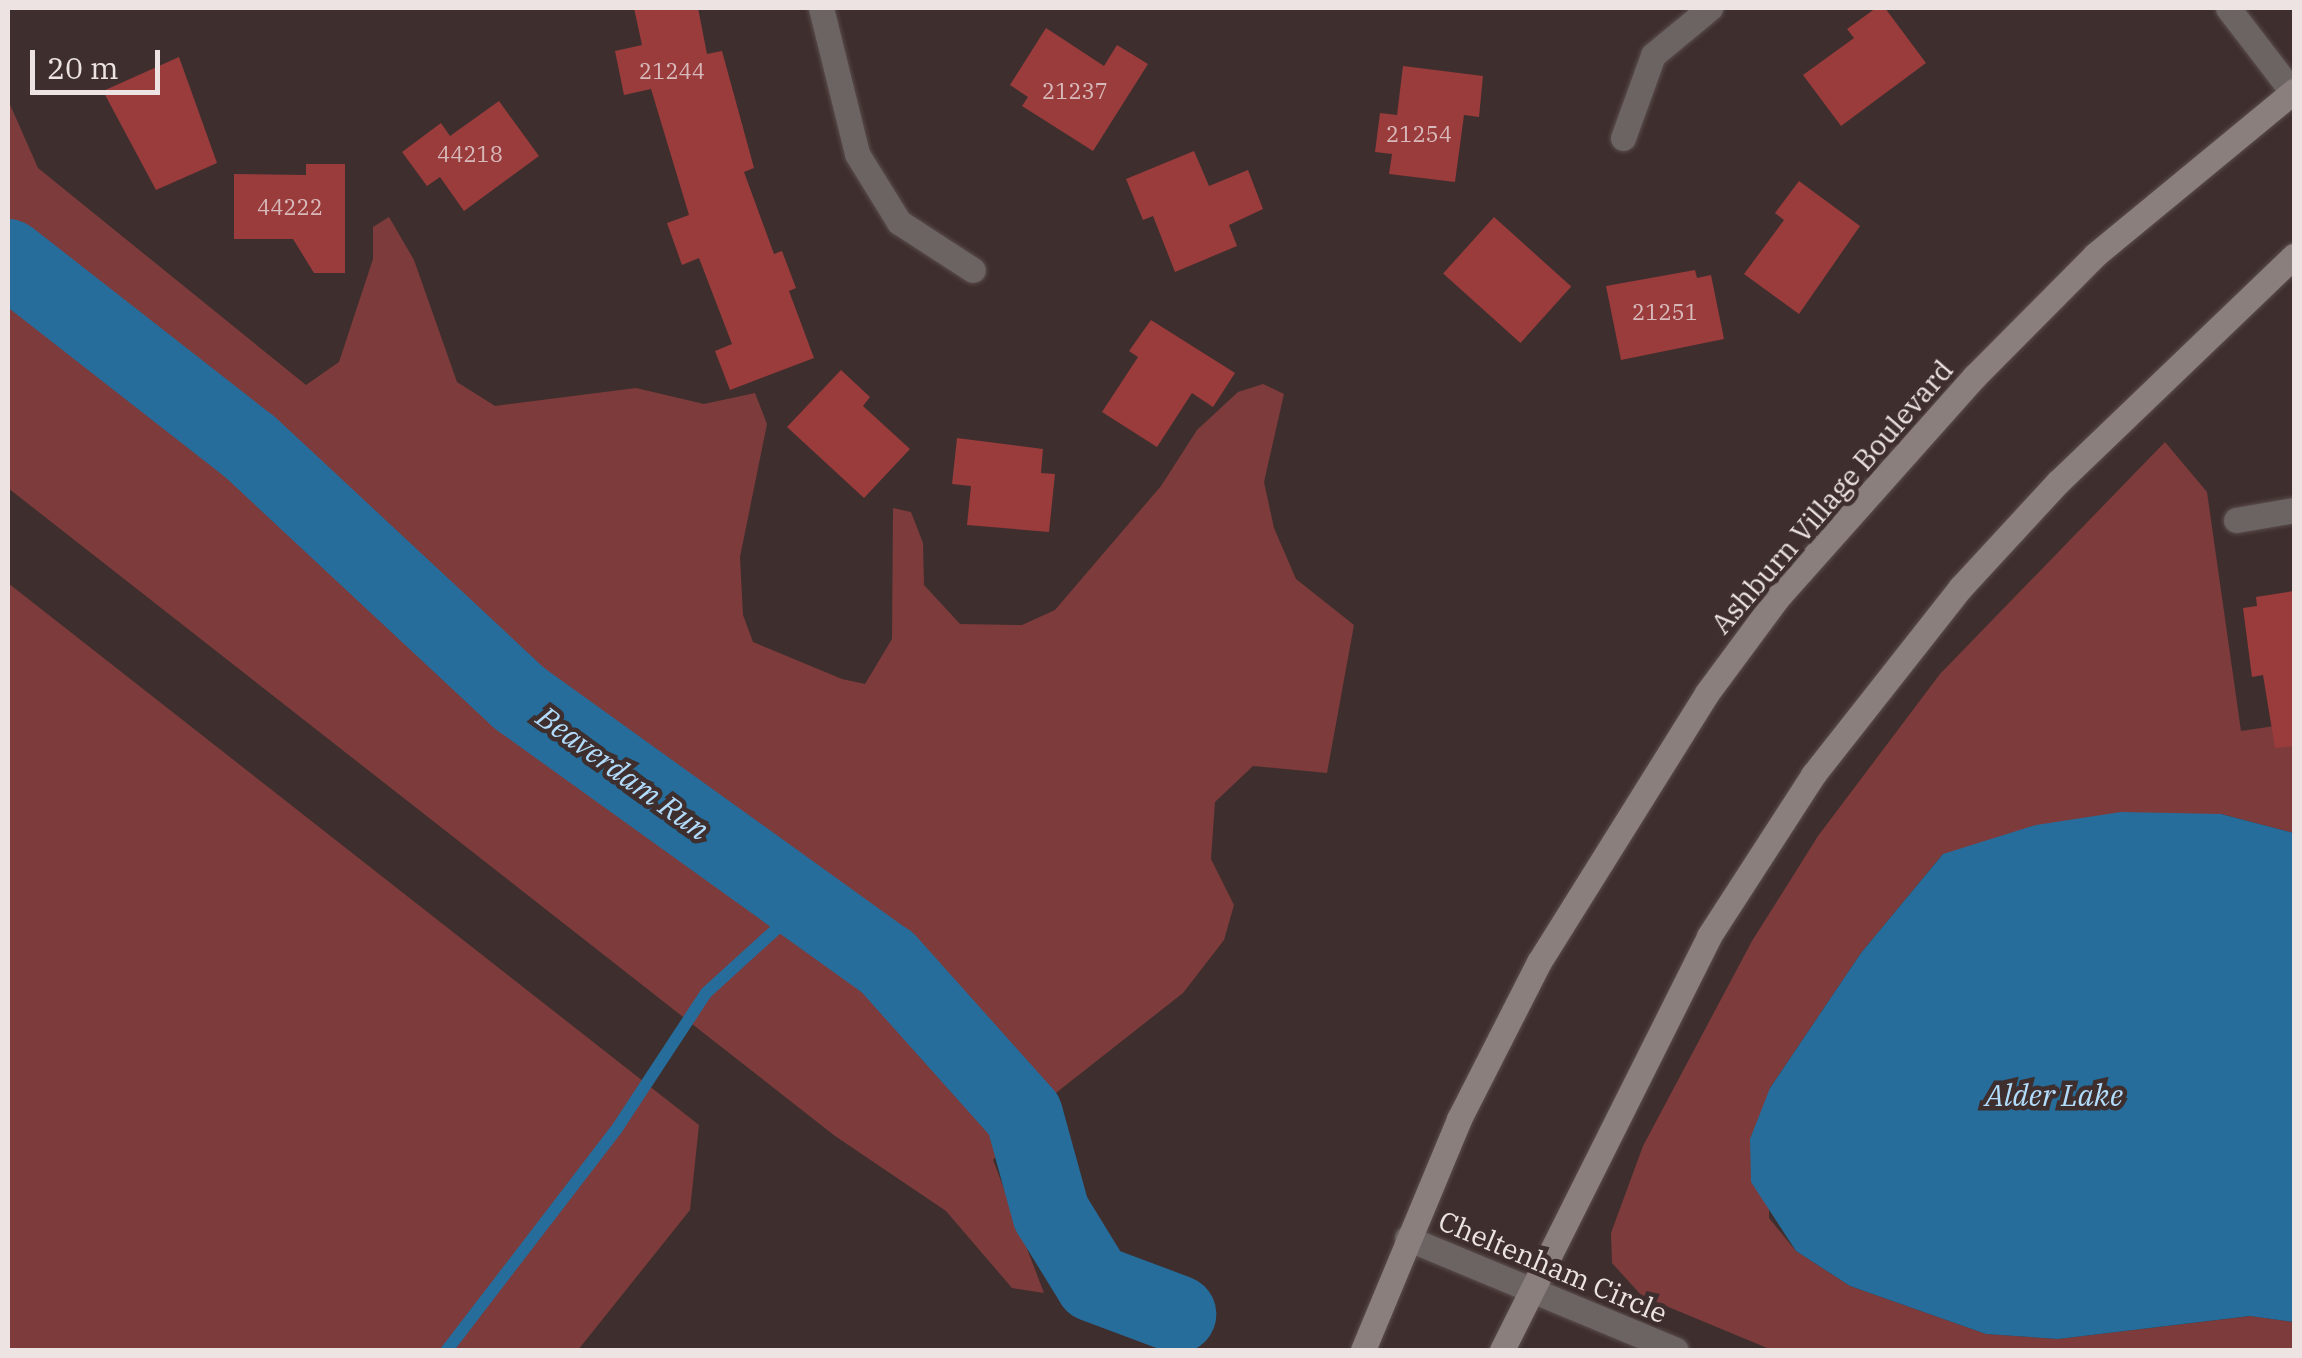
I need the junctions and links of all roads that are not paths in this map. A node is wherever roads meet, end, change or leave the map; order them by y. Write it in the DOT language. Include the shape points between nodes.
graph roads {
  1 [pos="821,8"];
  2 [pos="1710,8"];
  3 [pos="2228,8"];
  4 [pos="2294,92"];
  5 [pos="1623,138"];
  6 [pos="2294,256"];
  7 [pos="973,270"];
  8 [pos="2294,510"];
  9 [pos="2236,520"];
  10 [pos="1407,1238"];
  11 [pos="1528,1288"];
  12 [pos="1362,1350"];
  13 [pos="1502,1350"];
  14 [pos="1676,1350"];
  1 -- 7 [label="street" via="857,154 898,222"];
  2 -- 5 [label="street" via="1652,55"];
  3 -- 4 [label="street"];
  4 -- 10 [label="main road, Ashburn Village Boulevard" via="2095,254 1778,597 1649,775 1539,962"];
  6 -- 11 [label="main road" via="2058,482 1961,587 1814,775 1709,936"];
  8 -- 9 [label="street"];
  10 -- 11 [label="street, Cheltenham Circle"];
  10 -- 12 [label="main road, Ashburn Village Boulevard"];
  11 -- 13 [label="main road"];
  11 -- 14 [label="street, Cheltenham Circle"];
}
